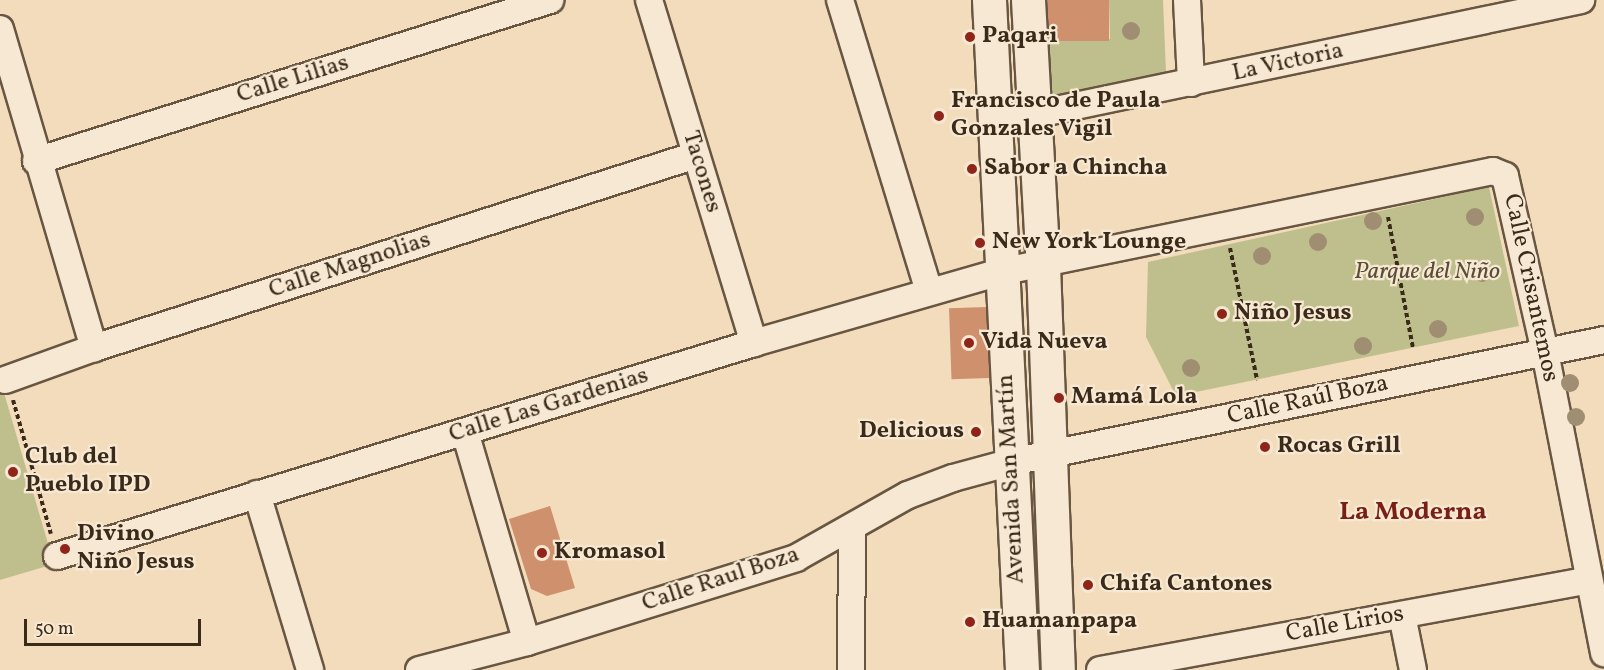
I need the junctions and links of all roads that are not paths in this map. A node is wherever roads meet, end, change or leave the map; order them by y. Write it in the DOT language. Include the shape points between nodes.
graph roads {
  1 [pos="550,0"];
  2 [pos="649,0"];
  3 [pos="840,0"];
  4 [pos="988,0"];
  5 [pos="1028,0"];
  6 [pos="1187,0"];
  7 [pos="1581,0"];
  8 [pos="1491,10"];
  9 [pos="0,29"];
  10 [pos="1191,83"];
  11 [pos="1033,116"];
  12 [pos="994,123"];
  13 [pos="696,155"];
  14 [pos="36,161"];
  15 [pos="1043,265"];
  16 [pos="1000,272"];
  17 [pos="929,292"];
  18 [pos="1604,340"];
  19 [pos="754,343"];
  20 [pos="94,348"];
  21 [pos="1545,352"];
  22 [pos="11,378"];
  23 [pos="465,432"];
  24 [pos="1048,455"];
  25 [pos="1012,462"];
  26 [pos="257,494"];
  27 [pos="852,528"];
  28 [pos="62,554"];
  29 [pos="1589,580"];
  30 [pos="1402,615"];
  31 [pos="527,642"];
  32 [pos="1604,653"];
  33 [pos="310,670"];
  34 [pos="419,670"];
  35 [pos="851,670"];
  36 [pos="1022,670"];
  37 [pos="1058,670"];
  38 [pos="1100,670"];
  39 [pos="1413,670"];
  1 -- 14 [label="street, Calle Lilias"];
  2 -- 13 [label="street, Tacones"];
  3 -- 17 [label="street"];
  4 -- 12 [label="main road, Avenida San Martín"];
  5 -- 11 [label="main road, Avenida San Martín"];
  6 -- 10 [label="street"];
  7 -- 8 [label="street, La Victoria"];
  8 -- 10 [label="street, La Victoria"];
  9 -- 14 [label="street"];
  10 -- 11 [label="street, La Victoria"];
  11 -- 12 [label="street, La Victoria"];
  11 -- 15 [label="main road, Avenida San Martín"];
  12 -- 16 [label="main road, Avenida San Martín"];
  13 -- 19 [label="street, Tacones"];
  13 -- 20 [label="street, Calle Magnolias"];
  14 -- 20 [label="street"];
  15 -- 16 [label="street, Calle Las Gardenias"];
  15 -- 21 [label="street, Calle Crisantemos" via="1493,171 1505,176"];
  15 -- 24 [label="main road, Avenida San Martín"];
  16 -- 17 [label="street, Calle Las Gardenias"];
  16 -- 25 [label="main road, Avenida San Martín"];
  17 -- 19 [label="street, Calle Las Gardenias"];
  18 -- 21 [label="street, Calle Raúl Boza"];
  19 -- 23 [label="street, Calle Las Gardenias"];
  20 -- 22 [label="street, Calle Magnolias"];
  21 -- 24 [label="street, Calle Raúl Boza"];
  21 -- 29 [label="street, Calle Crisantemos"];
  23 -- 26 [label="street, Calle Las Gardenias"];
  23 -- 31 [label="street"];
  24 -- 25 [label="street, Calle Raúl Boza"];
  24 -- 37 [label="main road, Avenida San Martín"];
  25 -- 27 [label="street, Calle Raul Boza" via="908,495"];
  25 -- 36 [label="main road, Avenida San Martín"];
  26 -- 28 [label="street, Calle Las Gardenias"];
  26 -- 33 [label="street"];
  27 -- 31 [label="street, Calle Raul Boza" via="796,558"];
  27 -- 35 [label="street"];
  29 -- 30 [label="street, Calle Lirios"];
  29 -- 32 [label="street, Calle Crisantemos"];
  30 -- 38 [label="street, Calle Lirios"];
  30 -- 39 [label="street"];
  31 -- 34 [label="street, Calle Raul Boza"];
}
